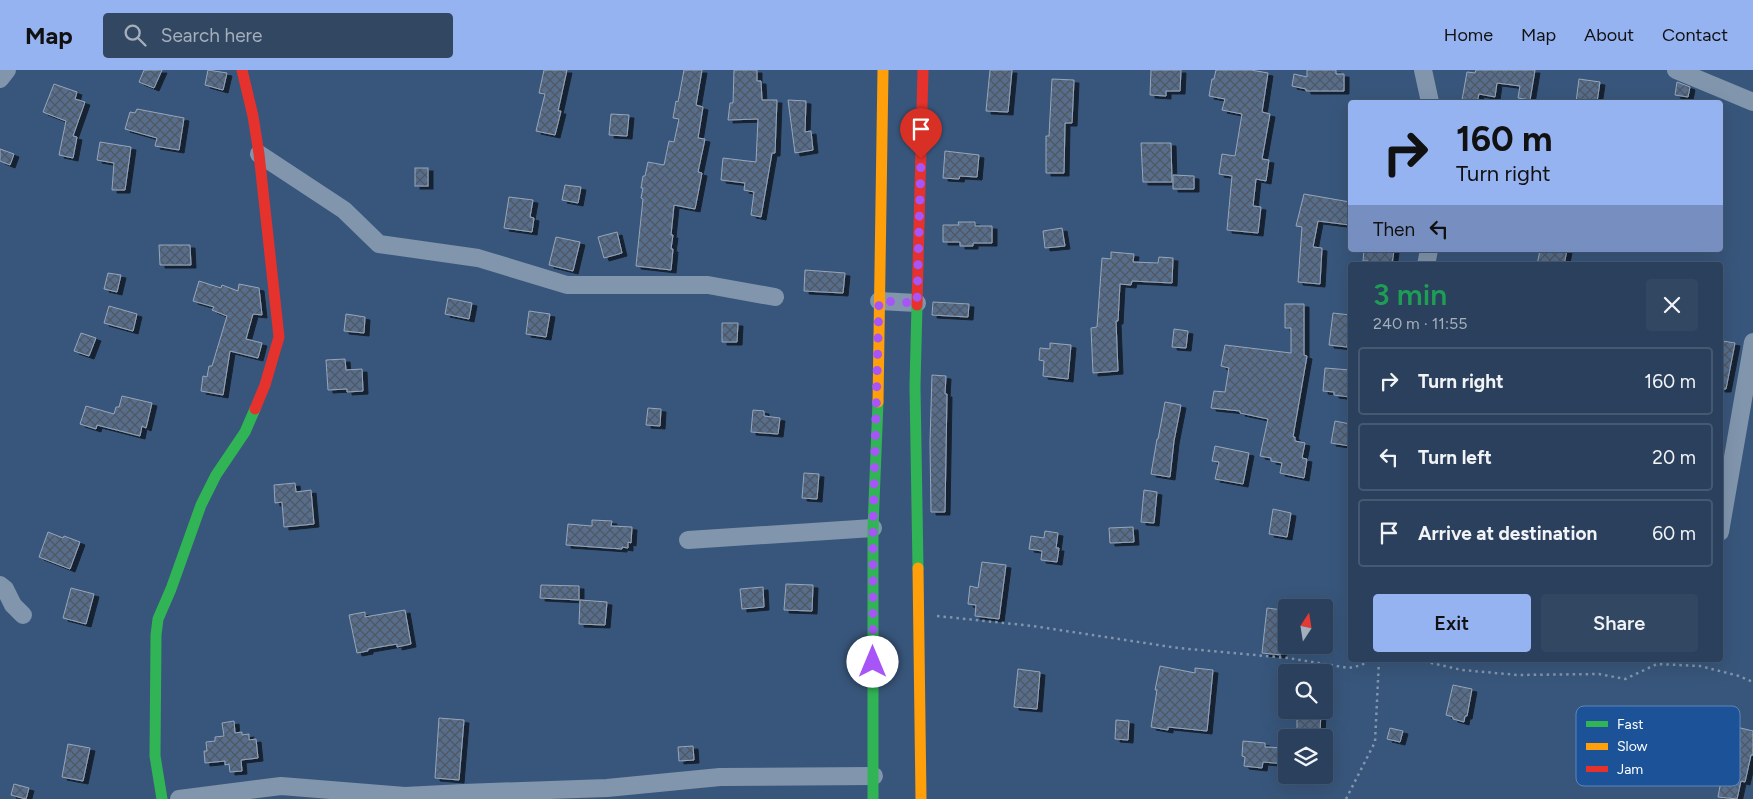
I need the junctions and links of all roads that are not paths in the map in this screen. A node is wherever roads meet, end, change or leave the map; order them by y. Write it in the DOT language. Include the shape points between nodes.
graph roads {
  1 [pos="6,70"];
  2 [pos="242,70"];
  3 [pos="883,70"];
  4 [pos="924,70"];
  5 [pos="1423,70"];
  6 [pos="1676,70"];
  7 [pos="0,79"];
  8 [pos="1430,100"];
  9 [pos="1753,102"];
  10 [pos="259,154"];
  11 [pos="775,297"];
  12 [pos="879,301"];
  13 [pos="917,303"];
  14 [pos="1753,342"];
  15 [pos="1723,515"];
  16 [pos="873,528"];
  17 [pos="688,540"];
  18 [pos="0,585"];
  19 [pos="23,614"];
  20 [pos="874,776"];
  21 [pos="404,798"];
  22 [pos="162,799"];
  23 [pos="179,799"];
  24 [pos="873,799"];
  25 [pos="921,799"];
  1 -- 7 [label="street"];
  2 -- 10 [label="street"];
  3 -- 12 [label="street"];
  4 -- 13 [label="street"];
  5 -- 8 [label="street"];
  6 -- 9 [label="street"];
  10 -- 11 [label="street" via="344,210 379,244 478,258 567,285 708,285"];
  10 -- 22 [label="street" via="279,337 265,386 245,432 201,504 158,619 155,756"];
  12 -- 13 [label="street"];
  12 -- 16 [label="street"];
  13 -- 25 [label="street" via="915,386"];
  14 -- 15 [label="street"];
  16 -- 17 [label="street"];
  16 -- 20 [label="street"];
  18 -- 19 [label="street"];
  20 -- 21 [label="street" via="720,778 607,788"];
  20 -- 24 [label="street"];
  21 -- 23 [label="street" via="281,786"];
}
